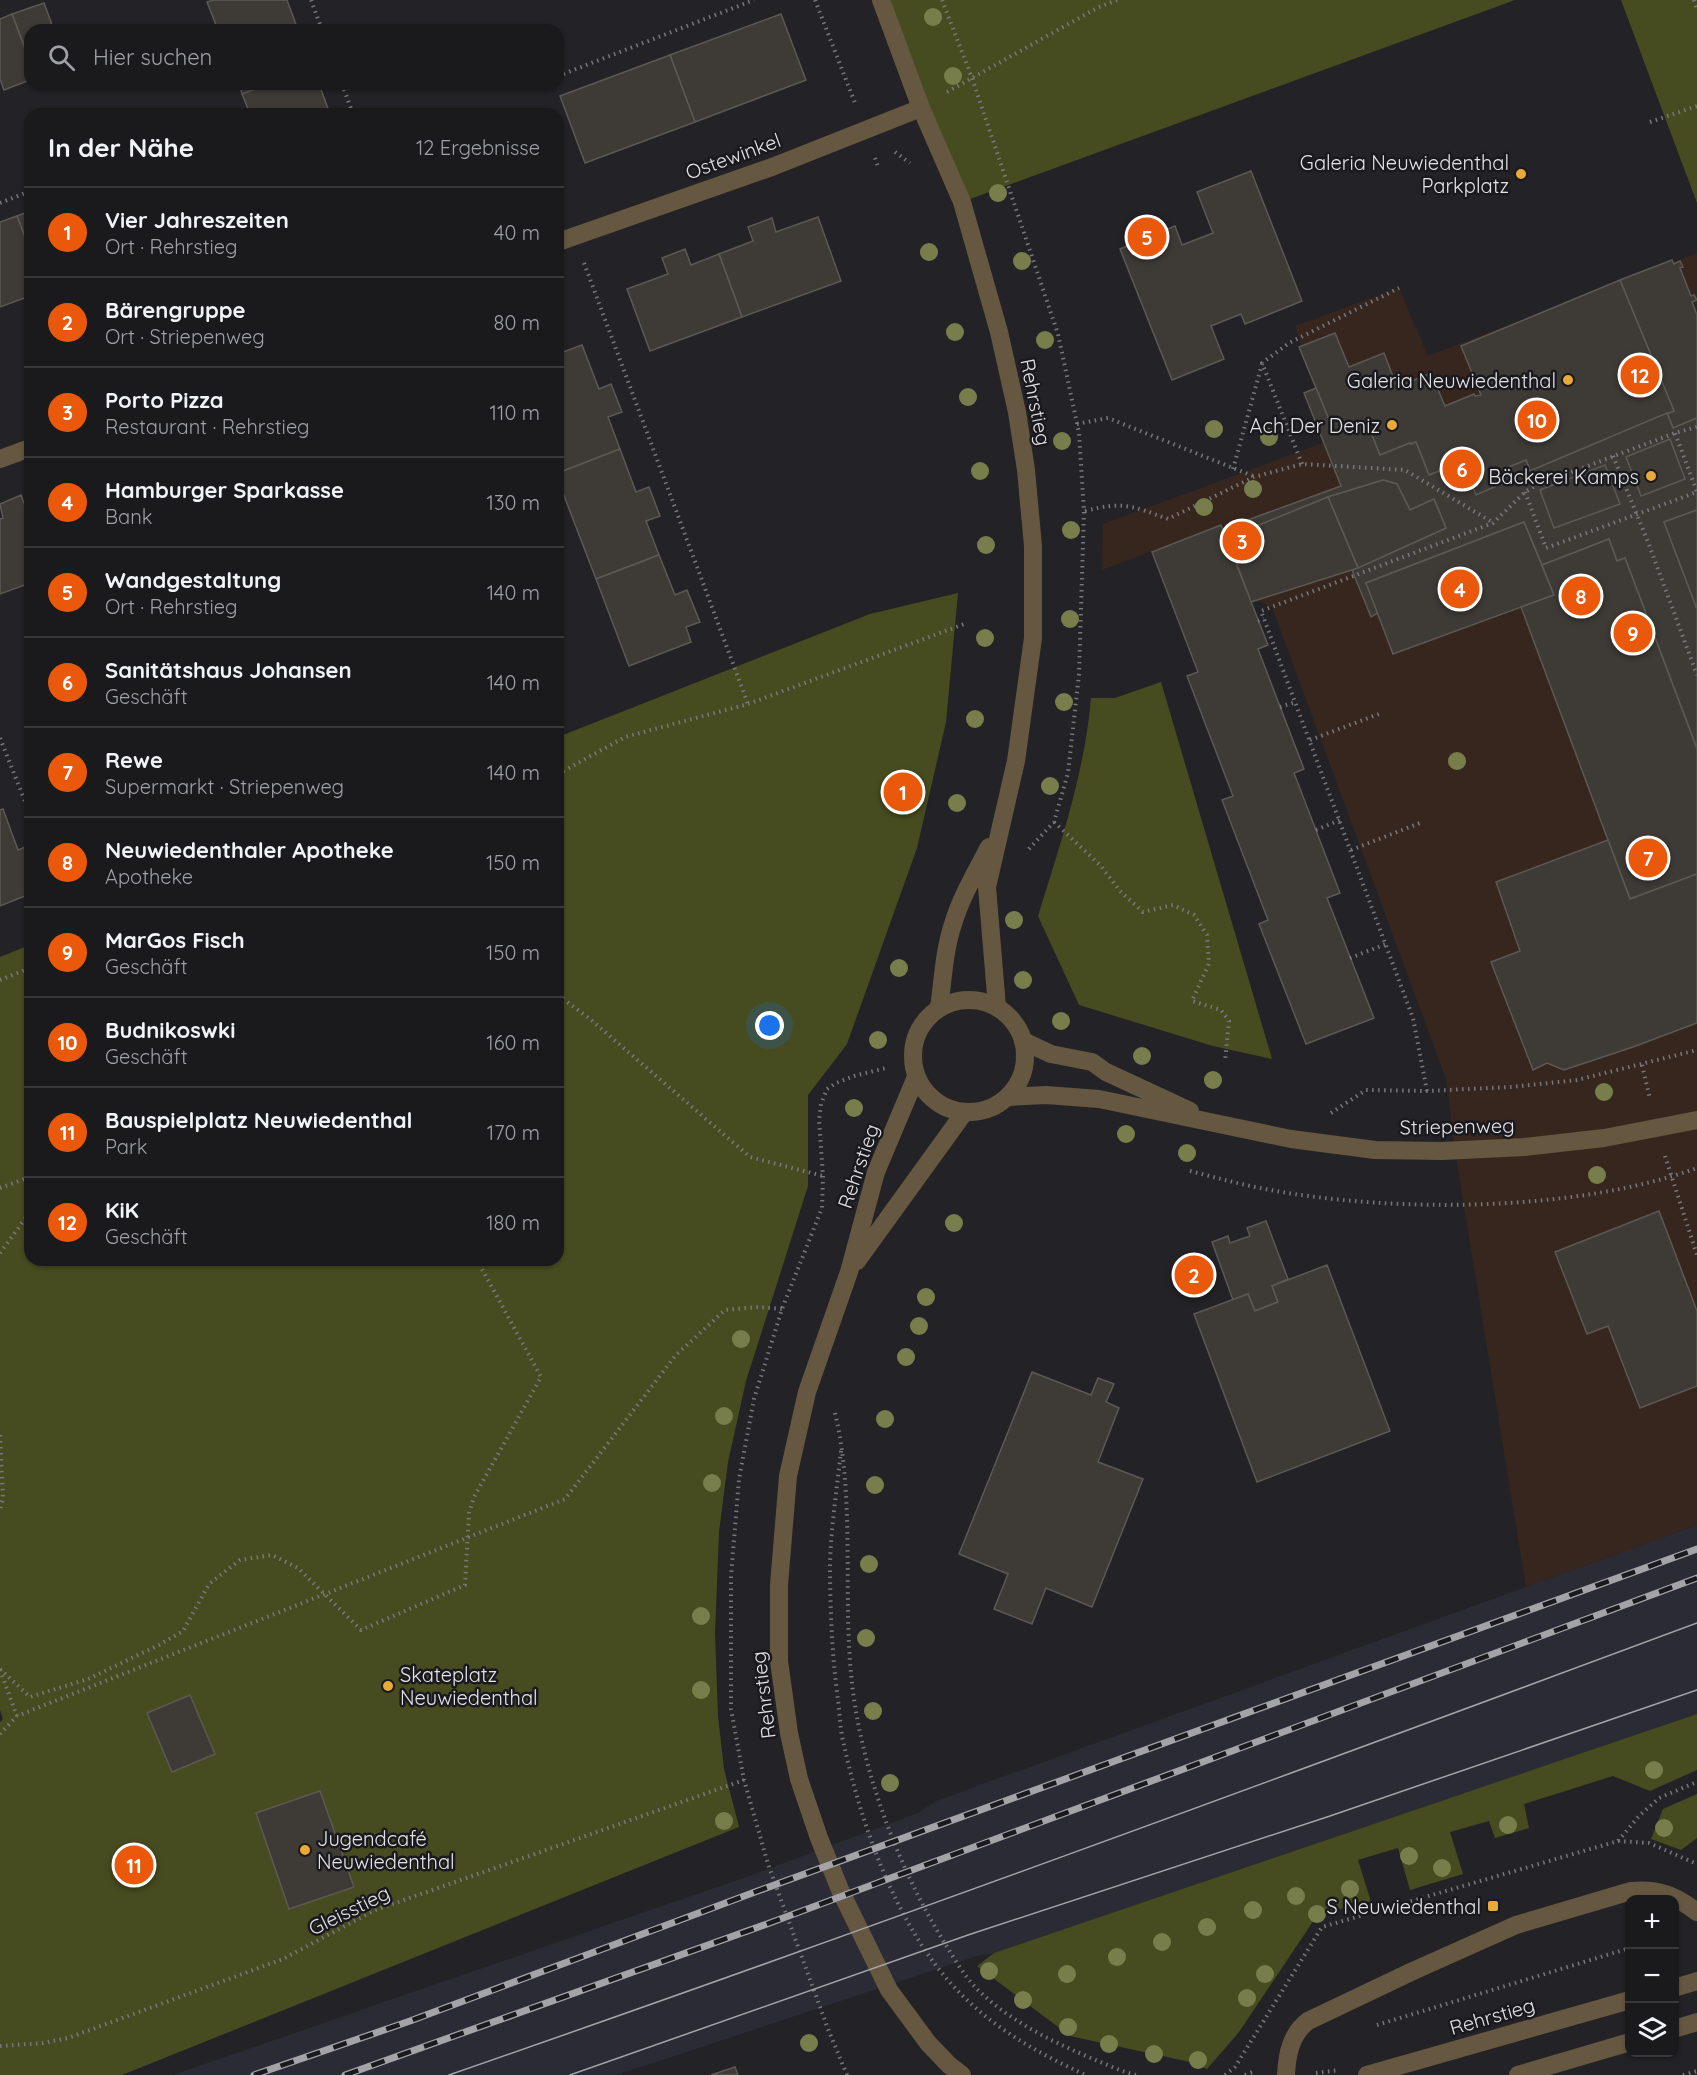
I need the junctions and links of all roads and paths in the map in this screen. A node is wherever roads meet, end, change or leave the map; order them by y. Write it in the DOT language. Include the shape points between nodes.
graph roads {
  1 [pos="311,0"];
  2 [pos="754,0"];
  3 [pos="815,0"];
  4 [pos="881,0"];
  5 [pos="1097,0"];
  6 [pos="1117,0"];
  7 [pos="1694,0"];
  8 [pos="1097,8"];
  9 [pos="1697,10"];
  10 [pos="320,24"];
  11 [pos="564,74"];
  12 [pos="344,90"];
  13 [pos="1697,106"];
  14 [pos="351,108"];
  15 [pos="921,108"];
  16 [pos="1650,122"];
  17 [pos="865,130"];
  18 [pos="879,169"];
  19 [pos="24,193"];
  20 [pos="0,203"];
  21 [pos="566,239"];
  22 [pos="1398,288"];
  23 [pos="1262,363"];
  24 [pos="1077,424"];
  25 [pos="1697,428"];
  26 [pos="1675,433"];
  27 [pos="24,450"];
  28 [pos="1612,456"];
  29 [pos="0,459"];
  30 [pos="1302,464"];
  31 [pos="1233,469"];
  32 [pos="1254,477"];
  33 [pos="1525,492"];
  34 [pos="1084,511"];
  35 [pos="1637,515"];
  36 [pos="1493,523"];
  37 [pos="1264,619"];
  38 [pos="1258,621"];
  39 [pos="967,622"];
  40 [pos="1697,675"];
  41 [pos="1296,702"];
  42 [pos="748,704"];
  43 [pos="1280,707"];
  44 [pos="1379,714"];
  45 [pos="0,738"];
  46 [pos="1310,740"];
  47 [pos="564,771"];
  48 [pos="24,799"];
  49 [pos="1340,820"];
  50 [pos="1054,822"];
  51 [pos="1420,823"];
  52 [pos="999,830"];
  53 [pos="1316,831"];
  54 [pos="1351,850"];
  55 [pos="1386,944"];
  56 [pos="1350,958"];
  57 [pos="24,970"];
  58 [pos="0,980"];
  59 [pos="564,1000"];
  60 [pos="997,1007"];
  61 [pos="939,1008"];
  62 [pos="1023,1041"];
  63 [pos="1697,1050"];
  64 [pos="1225,1062"];
  65 [pos="916,1077"];
  66 [pos="1366,1090"];
  67 [pos="1427,1091"];
  68 [pos="1008,1097"];
  69 [pos="964,1113"];
  70 [pos="1697,1120"];
  71 [pos="1218,1125"];
  72 [pos="1697,1168"];
  73 [pos="1190,1171"];
  74 [pos="823,1176"];
  75 [pos="24,1179"];
  76 [pos="0,1188"];
  77 [pos="1683,1210"];
  78 [pos="24,1220"];
  79 [pos="0,1253"];
  80 [pos="1697,1255"];
  81 [pos="480,1266"];
  82 [pos="849,1272"];
  83 [pos="782,1309"];
  84 [pos="0,1435"];
  85 [pos="0,1510"];
  86 [pos="468,1538"];
  87 [pos="325,1594"];
  88 [pos="0,1669"];
  89 [pos="17,1716"];
  90 [pos="0,1734"];
  91 [pos="1697,1782"];
  92 [pos="1618,1841"];
  93 [pos="1697,1864"];
  94 [pos="1697,1912"];
  95 [pos="1626,1949"];
  96 [pos="1697,1981"];
  97 [pos="1679,1986"];
  98 [pos="1625,2002"];
  99 [pos="1697,2022"];
  100 [pos="1373,2026"];
  101 [pos="1679,2027"];
  102 [pos="1625,2043"];
  103 [pos="0,2046"];
  104 [pos="1697,2071"];
  105 [pos="1250,2073"];
  106 [pos="847,2075"];
  107 [pos="962,2075"];
  108 [pos="1086,2075"];
  109 [pos="1136,2075"];
  110 [pos="1225,2075"];
  111 [pos="1245,2075"];
  112 [pos="1286,2075"];
  113 [pos="1367,2075"];
  114 [pos="1518,2075"];
  115 [pos="1683,2075"];
  1 -- 10 [label="path"];
  2 -- 11 [label="path"];
  3 -- 17 [label="path"];
  4 -- 15 [label="street, Rehrstieg"];
  5 -- 8 [label="path"];
  6 -- 8 [label="path"];
  7 -- 9 [label="path"];
  8 -- 15 [label="path"];
  12 -- 14 [label="path"];
  13 -- 16 [label="path"];
  15 -- 17 [label="street, Ostewinkel"];
  15 -- 52 [label="street, Rehrstieg" via="962,202 999,332 1026,470 1033,546 1033,638 1016,761"];
  17 -- 18 [label="path"];
  17 -- 21 [label="street, Ostewinkel"];
  19 -- 20 [label="path"];
  21 -- 42 [label="path"];
  22 -- 23 [label="path" via="1289,343"];
  23 -- 30 [label="path"];
  23 -- 31 [label="path"];
  24 -- 31 [label="path" via="1108,418"];
  25 -- 26 [label="path"];
  26 -- 28 [label="path"];
  26 -- 35 [label="path" via="1697,492"];
  27 -- 29 [label="street"];
  28 -- 33 [label="path"];
  28 -- 35 [label="path"];
  30 -- 32 [label="path"];
  30 -- 36 [label="path" via="1405,470"];
  31 -- 32 [label="path"];
  32 -- 34 [label="path" via="1168,519 1130,505"];
  33 -- 35 [label="path" via="1546,548"];
  33 -- 36 [label="path"];
  35 -- 40 [label="path"];
  36 -- 37 [label="path" via="1262,611"];
  37 -- 38 [label="path"];
  37 -- 41 [label="path"];
  39 -- 42 [label="path"];
  41 -- 43 [label="path"];
  41 -- 46 [label="path"];
  42 -- 47 [label="path" via="625,737"];
  44 -- 46 [label="path"];
  45 -- 48 [label="path"];
  46 -- 49 [label="path"];
  49 -- 53 [label="path"];
  49 -- 54 [label="path"];
  50 -- 64 [label="path" via="1143,912 1173,905 1194,915 1208,934 1209,963 1192,1001 1221,1010 1229,1021"];
  51 -- 54 [label="path"];
  52 -- 60 [label="street, Rehrstieg" via="987,887"];
  52 -- 61 [label="street, Rehrstieg" via="953,922"];
  54 -- 55 [label="path"];
  55 -- 56 [label="path"];
  55 -- 67 [label="path" via="1413,1018"];
  57 -- 58 [label="path"];
  59 -- 74 [label="path" via="750,1157"];
  60 -- 61 [label="street" via="968,999"];
  60 -- 62 [label="street" via="1008,1016"];
  61 -- 65 [label="street" via="918,1031 912,1062"];
  62 -- 68 [label="street" via="1024,1069"];
  62 -- 71 [label="street, Striepenweg" via="1051,1054 1092,1062"];
  63 -- 67 [label="path" via="1577,1080"];
  65 -- 69 [label="street" via="934,1102"];
  65 -- 82 [label="street, Rehrstieg" via="876,1172"];
  66 -- 67 [label="path"];
  68 -- 69 [label="street" via="995,1107"];
  68 -- 71 [label="street, Striepenweg" via="1099,1099"];
  69 -- 82 [label="street, Rehrstieg"];
  70 -- 71 [label="street, Striepenweg" via="1604,1138 1442,1151 1375,1150"];
  72 -- 73 [label="path" via="1603,1192 1455,1205 1358,1202 1270,1190"];
  75 -- 76 [label="path"];
  77 -- 80 [label="path"];
  78 -- 79 [label="path"];
  81 -- 86 [label="path" via="541,1377 474,1497"];
  82 -- 107 [label="street, Rehrstieg" via="807,1392 788,1476 779,1585 779,1661 789,1733 799,1779 819,1838 889,1990 928,2043"];
  83 -- 86 [label="path" via="724,1310 676,1355 565,1499"];
  84 -- 85 [label="path"];
  86 -- 87 [label="path"];
  86 -- 87 [label="path" via="465,1585 361,1630"];
  87 -- 88 [label="path" via="298,1568 272,1555 240,1560 209,1584 183,1631 88,1679 30,1697"];
  87 -- 89 [label="path"];
  88 -- 89 [label="path"];
  89 -- 90 [label="path"];
  91 -- 92 [label="path" via="1659,1798"];
  92 -- 93 [label="path" via="1649,1844"];
  92 -- 110 [label="path" via="1322,1927 1235,2067"];
  94 -- 112 [label="street" via="1673,1896 1644,1890 1516,1925 1308,2021 1290,2046"];
  95 -- 100 [label="path"];
  96 -- 97 [label="street"];
  98 -- 113 [label="street, Rehrstieg"];
  99 -- 101 [label="street"];
  102 -- 114 [label="street"];
  103 -- 106 [label="path, Gleisstieg" via="68,2038 283,1959 373,1911 744,1780 768,1864"];
  104 -- 115 [label="path"];
  105 -- 111 [label="path"];
  108 -- 109 [label="path" via="1053,2061 1006,2032 957,1990 923,1947 883,1871 843,1743 833,1660 830,1563 842,1441 851,1676 865,1758 905,1869 932,1923 977,1989 1014,2019 1062,2046"];
}
